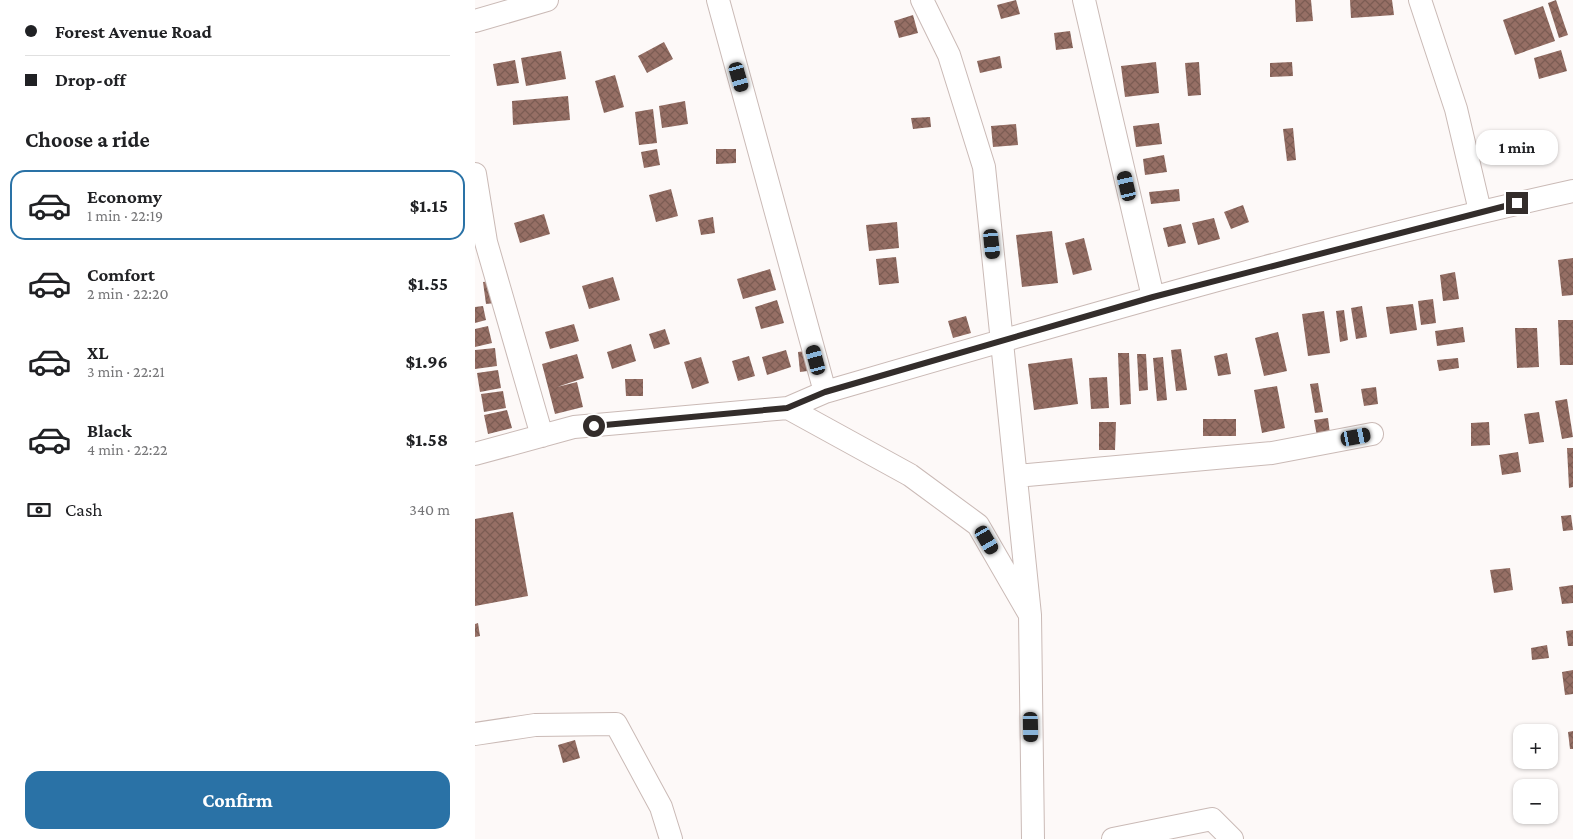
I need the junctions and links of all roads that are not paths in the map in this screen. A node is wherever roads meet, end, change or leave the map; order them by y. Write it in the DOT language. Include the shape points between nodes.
graph roads {
  1 [pos="547,0"];
  2 [pos="718,0"];
  3 [pos="923,0"];
  4 [pos="1087,0"];
  5 [pos="1420,0"];
  6 [pos="475,21"];
  7 [pos="475,174"];
  8 [pos="1573,191"];
  9 [pos="1480,211"];
  10 [pos="481,244"];
  11 [pos="1153,297"];
  12 [pos="1002,341"];
  13 [pos="825,392"];
  14 [pos="787,408"];
  15 [pos="1372,434"];
  16 [pos="542,436"];
  17 [pos="475,454"];
  18 [pos="1016,476"];
  19 [pos="1030,615"];
  20 [pos="475,734"];
  21 [pos="671,839"];
  22 [pos="1033,839"];
  23 [pos="1113,839"];
  24 [pos="1232,839"];
  1 -- 6 [label="street"];
  2 -- 13 [label="street"];
  3 -- 12 [label="street" via="949,55 984,168"];
  4 -- 11 [label="street"];
  5 -- 9 [label="street" via="1456,109"];
  7 -- 10 [label="street"];
  8 -- 9 [label="street"];
  9 -- 11 [label="street"];
  10 -- 16 [label="street"];
  11 -- 12 [label="street"];
  12 -- 13 [label="street"];
  12 -- 18 [label="street"];
  13 -- 14 [label="street"];
  14 -- 16 [label="street" via="574,428"];
  14 -- 19 [label="street" via="910,476 978,525"];
  15 -- 18 [label="street" via="1271,453"];
  16 -- 17 [label="street"];
  18 -- 19 [label="street"];
  19 -- 22 [label="street"];
  20 -- 21 [label="street" via="535,725 616,724 661,807"];
  23 -- 24 [label="street" via="1212,819"];
}
